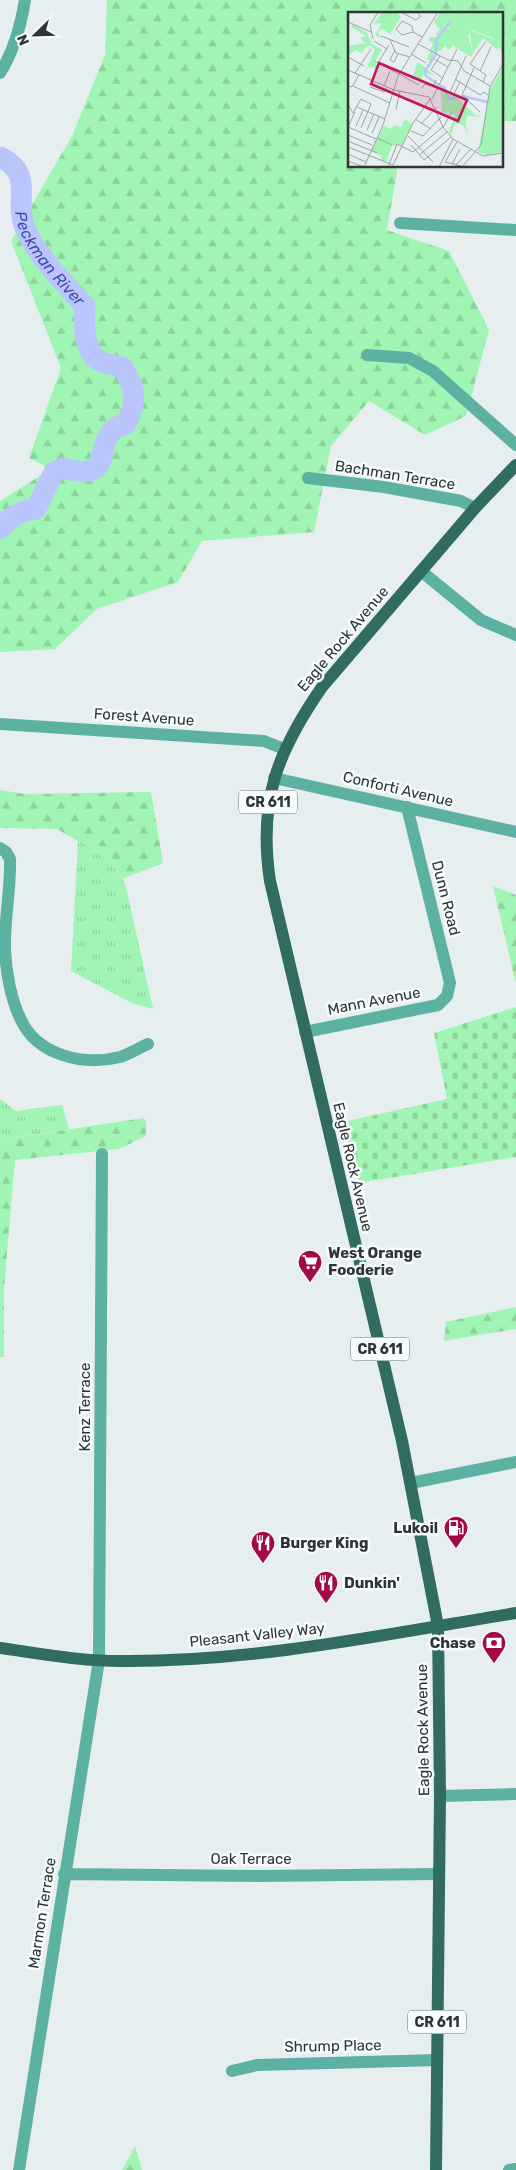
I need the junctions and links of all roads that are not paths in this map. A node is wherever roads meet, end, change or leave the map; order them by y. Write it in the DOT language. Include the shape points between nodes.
graph roads {
  1 [pos="25,0"];
  2 [pos="0,73"];
  3 [pos="400,223"];
  4 [pos="516,230"];
  5 [pos="367,355"];
  6 [pos="516,445"];
  7 [pos="516,465"];
  8 [pos="308,478"];
  9 [pos="476,508"];
  10 [pos="422,571"];
  11 [pos="516,635"];
  12 [pos="0,724"];
  13 [pos="284,749"];
  14 [pos="274,778"];
  15 [pos="407,807"];
  16 [pos="516,832"];
  17 [pos="0,848"];
  18 [pos="447,996"];
  19 [pos="304,1032"];
  20 [pos="148,1044"];
  21 [pos="102,1154"];
  22 [pos="516,1462"];
  23 [pos="411,1483"];
  24 [pos="516,1613"];
  25 [pos="438,1626"];
  26 [pos="0,1648"];
  27 [pos="99,1660"];
  28 [pos="516,1794"];
  29 [pos="440,1796"];
  30 [pos="64,1874"];
  31 [pos="438,1874"];
  32 [pos="437,2060"];
  33 [pos="232,2071"];
  34 [pos="516,2169"];
  35 [pos="19,2170"];
  36 [pos="436,2170"];
  37 [pos="508,2170"];
  1 -- 2 [label="street" via="15,41"];
  3 -- 4 [label="street"];
  5 -- 6 [label="street" via="409,358 433,371"];
  7 -- 9 [label="main road, Eagle Rock Avenue / CR 611"];
  8 -- 9 [label="street, Bachman Terrace" via="384,487 461,501"];
  9 -- 10 [label="main road, Eagle Rock Avenue / CR 611"];
  10 -- 11 [label="street" via="481,620"];
  10 -- 13 [label="main road, Eagle Rock Avenue / CR 611" via="322,686"];
  12 -- 13 [label="street, Forest Avenue" via="264,741"];
  13 -- 14 [label="main road, Eagle Rock Avenue / CR 611"];
  14 -- 15 [label="street, Conforti Avenue"];
  14 -- 19 [label="main road, Eagle Rock Avenue / CR 611" via="266,823 267,862"];
  15 -- 16 [label="street, Conforti Avenue"];
  15 -- 18 [label="street, Dunn Road" via="450,984"];
  17 -- 20 [label="street" via="10,859 5,922 8,973 21,1021 34,1039 68,1058 93,1060 120,1056"];
  18 -- 19 [label="street, Mann Avenue" via="438,1005"];
  19 -- 23 [label="main road, Eagle Rock Avenue / CR 611"];
  21 -- 27 [label="street, Kenz Terrace"];
  22 -- 23 [label="street"];
  23 -- 25 [label="main road, Eagle Rock Avenue / CR 611"];
  24 -- 25 [label="main road, Pleasant Valley Way"];
  25 -- 27 [label="main road, Pleasant Valley Way" via="306,1648 220,1657"];
  25 -- 29 [label="main road, Eagle Rock Avenue / CR 611"];
  26 -- 27 [label="main road, Pleasant Valley Way"];
  27 -- 30 [label="street, Marmon Terrace"];
  28 -- 29 [label="street"];
  29 -- 31 [label="main road, Eagle Rock Avenue / CR 611"];
  30 -- 31 [label="street, Oak Terrace"];
  30 -- 35 [label="street, Marmon Terrace"];
  31 -- 32 [label="main road, Eagle Rock Avenue / CR 611"];
  32 -- 33 [label="street, Shrump Place" via="257,2065"];
  32 -- 36 [label="main road, Eagle Rock Avenue / CR 611"];
  34 -- 37 [label="street"];
}
